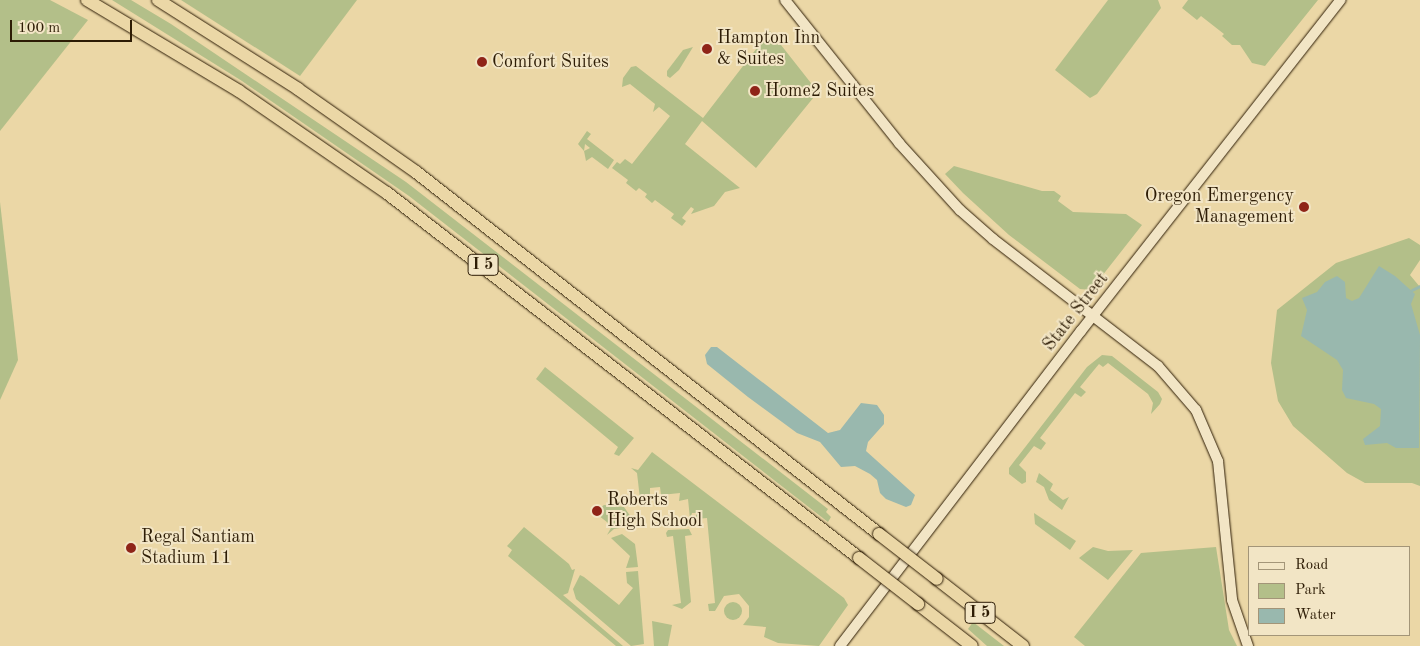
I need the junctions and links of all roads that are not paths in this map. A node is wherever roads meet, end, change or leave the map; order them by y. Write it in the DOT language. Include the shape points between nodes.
graph roads {
  1 [pos="87,0"];
  2 [pos="785,0"];
  3 [pos="1340,0"];
  4 [pos="160,1"];
  5 [pos="1092,316"];
  6 [pos="840,646"];
  7 [pos="972,646"];
  8 [pos="1023,646"];
  9 [pos="1248,646"];
  1 -- 7 [label="highway, I 5, bridge" via="239,92 387,193"];
  2 -- 5 [label="main road" via="899,143 954,203 992,239"];
  3 -- 5 [label="main road, State Street"];
  4 -- 8 [label="highway, I 5, bridge" via="298,90 416,172"];
  5 -- 6 [label="main road, State Street"];
  5 -- 9 [label="main road" via="1171,378 1196,410 1210,436 1222,484 1232,600"];
}
